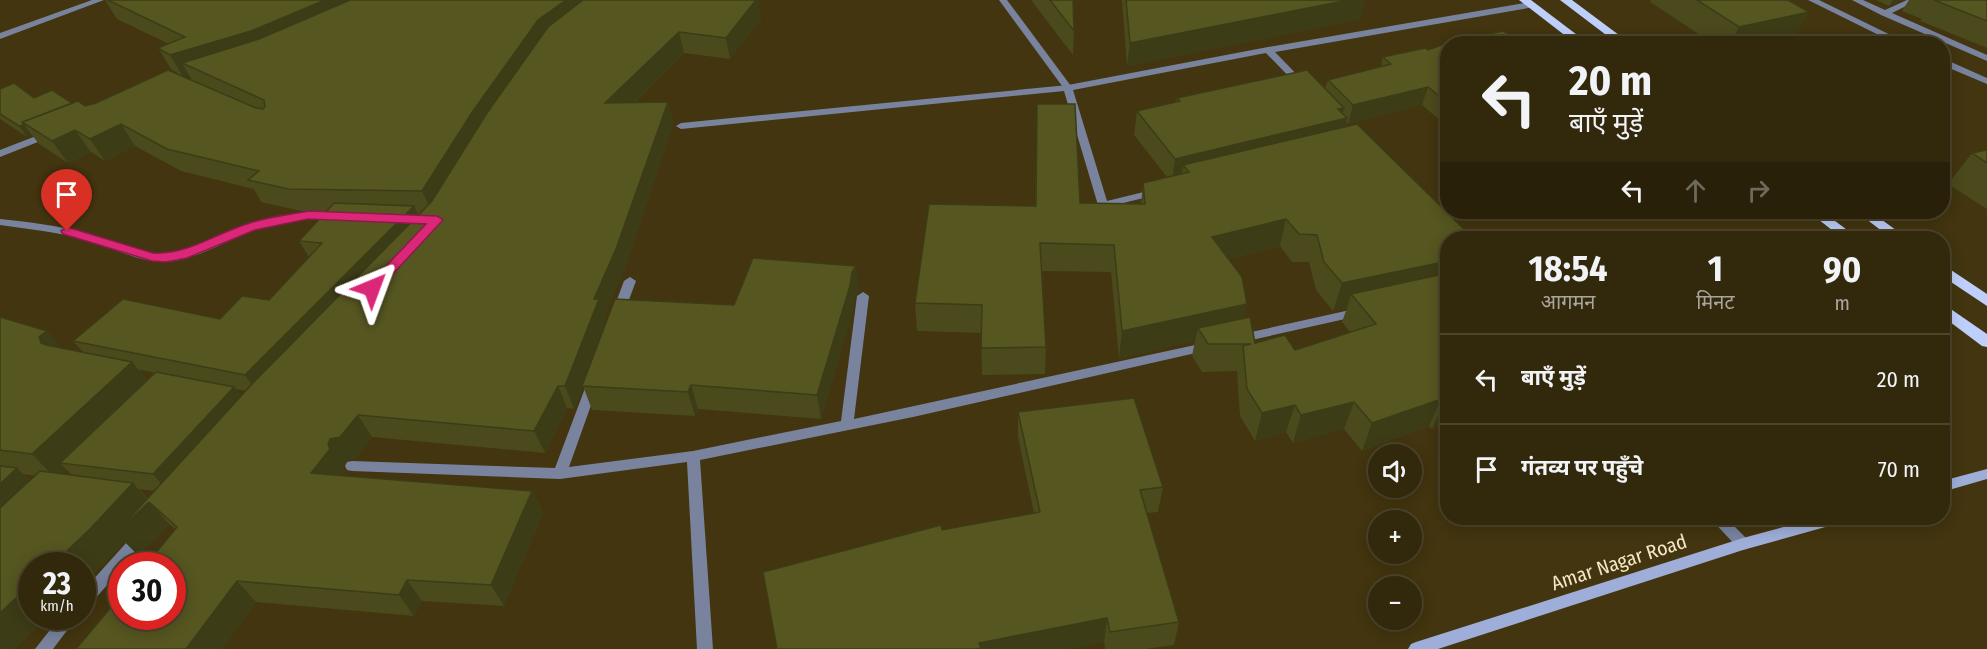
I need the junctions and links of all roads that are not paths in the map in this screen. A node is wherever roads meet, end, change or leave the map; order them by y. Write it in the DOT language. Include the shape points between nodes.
graph roads {
  1 [pos="100,0"];
  2 [pos="1003,0"];
  3 [pos="1564,0"];
  4 [pos="1812,0"];
  5 [pos="1856,0"];
  6 [pos="1914,0"];
  7 [pos="1527,2"];
  8 [pos="1884,13"];
  9 [pos="0,36"];
  10 [pos="1573,36"];
  11 [pos="1615,36"];
  12 [pos="1888,36"];
  13 [pos="1937,36"];
  14 [pos="1950,42"];
  15 [pos="1268,50"];
  16 [pos="1987,58"];
  17 [pos="1950,65"];
  18 [pos="1987,81"];
  19 [pos="1068,88"];
  20 [pos="1308,91"];
  21 [pos="681,126"];
  22 [pos="62,128"];
  23 [pos="0,154"];
  24 [pos="1173,188"];
  25 [pos="1103,205"];
  26 [pos="354,217"];
  27 [pos="1825,219"];
  28 [pos="1873,219"];
  29 [pos="0,222"];
  30 [pos="1091,223"];
  31 [pos="1841,231"];
  32 [pos="1890,231"];
  33 [pos="1950,275"];
  34 [pos="630,281"];
  35 [pos="863,296"];
  36 [pos="1987,301"];
  37 [pos="1366,310"];
  38 [pos="1950,314"];
  39 [pos="614,324"];
  40 [pos="1987,342"];
  41 [pos="599,367"];
  42 [pos="847,426"];
  43 [pos="693,456"];
  44 [pos="352,466"];
  45 [pos="560,474"];
  46 [pos="1987,474"];
  47 [pos="1950,485"];
  48 [pos="1724,525"];
  49 [pos="1811,525"];
  50 [pos="148,527"];
  51 [pos="1743,544"];
  52 [pos="96,587"];
  53 [pos="59,630"];
  54 [pos="43,649"];
  55 [pos="705,649"];
  56 [pos="1416,649"];
  1 -- 9 [label="street"];
  2 -- 19 [label="street"];
  3 -- 11 [label="main road"];
  4 -- 12 [label="street"];
  5 -- 8 [label="street"];
  6 -- 8 [label="street"];
  7 -- 10 [label="main road"];
  7 -- 15 [label="street"];
  8 -- 13 [label="street"];
  14 -- 16 [label="street"];
  15 -- 19 [label="street"];
  15 -- 20 [label="street"];
  17 -- 18 [label="street"];
  19 -- 21 [label="street"];
  19 -- 25 [label="street"];
  22 -- 23 [label="street"];
  24 -- 25 [label="street"];
  25 -- 30 [label="street"];
  26 -- 29 [label="street" via="308,215 279,219 166,258 47,227"];
  27 -- 31 [label="main road"];
  28 -- 32 [label="main road"];
  33 -- 36 [label="main road"];
  34 -- 39 [label="street"];
  35 -- 42 [label="street"];
  37 -- 42 [label="street"];
  38 -- 40 [label="main road"];
  41 -- 45 [label="street"];
  42 -- 43 [label="street"];
  43 -- 45 [label="street"];
  43 -- 55 [label="street"];
  44 -- 45 [label="street"];
  46 -- 47 [label="street"];
  48 -- 51 [label="street"];
  49 -- 51 [label="street, Amar Nagar Road"];
  50 -- 52 [label="street"];
  51 -- 56 [label="street, Amar Nagar Road"];
  53 -- 54 [label="street"];
}
